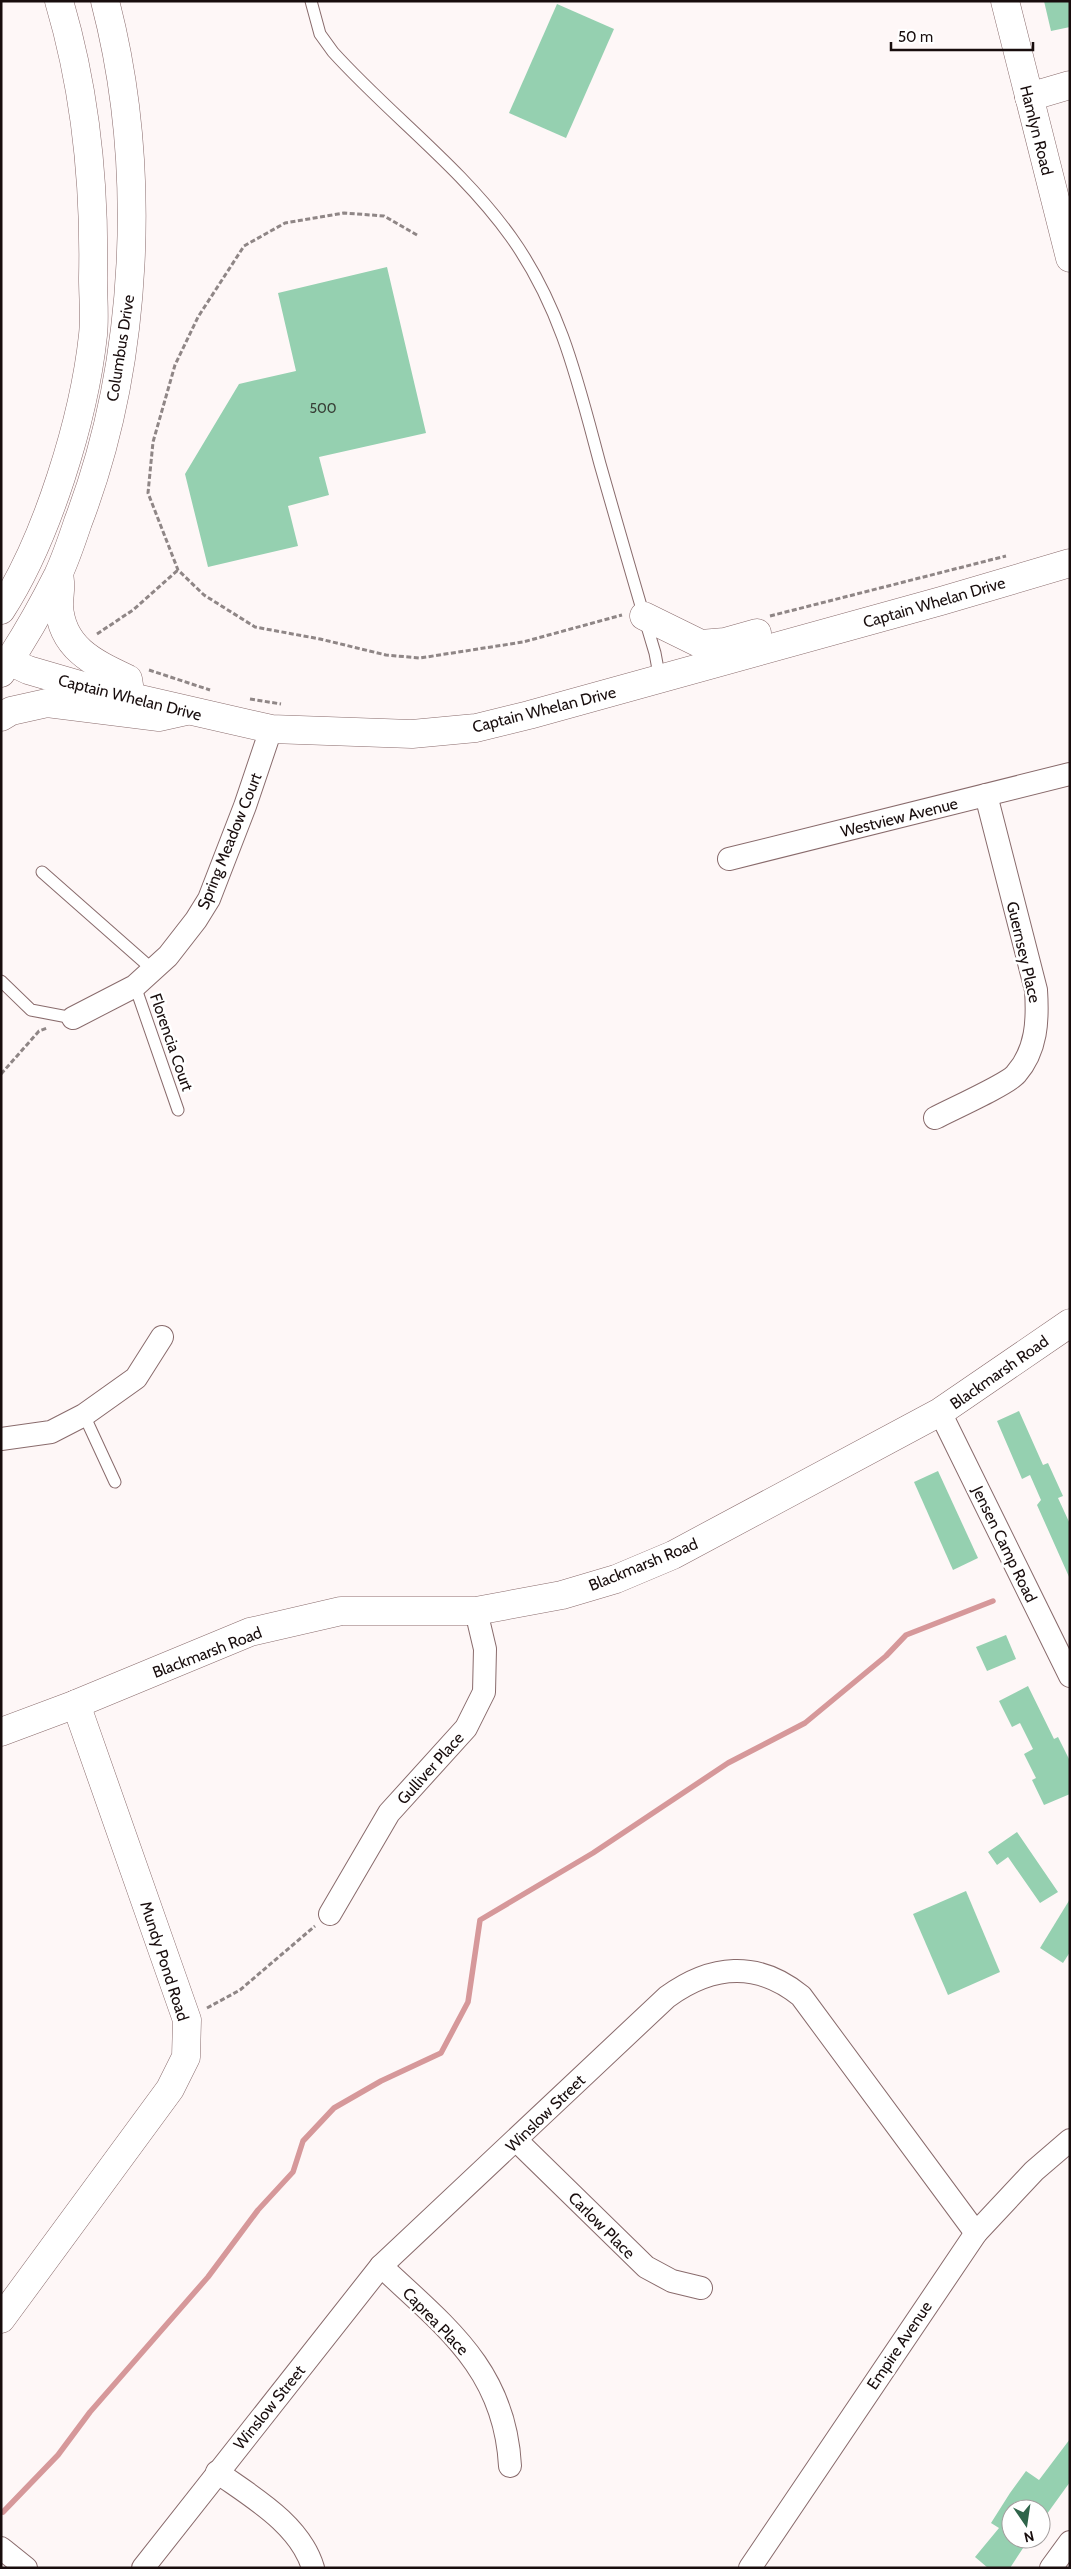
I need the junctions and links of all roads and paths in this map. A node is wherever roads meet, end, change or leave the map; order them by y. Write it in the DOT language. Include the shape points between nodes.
graph roads {
  1 [pos="59,1"];
  2 [pos="105,1"];
  3 [pos="311,1"];
  4 [pos="1005,1"];
  5 [pos="1070,85"];
  6 [pos="1029,97"];
  7 [pos="1063,206"];
  8 [pos="417,235"];
  9 [pos="1070,258"];
  10 [pos="1070,551"];
  11 [pos="1070,563"];
  12 [pos="1010,567"];
  13 [pos="178,570"];
  14 [pos="59,574"];
  15 [pos="1070,578"];
  16 [pos="941,601"];
  17 [pos="1,610"];
  18 [pos="643,613"];
  19 [pos="769,616"];
  20 [pos="93,636"];
  21 [pos="4,664"];
  22 [pos="142,667"];
  23 [pos="660,680"];
  24 [pos="212,690"];
  25 [pos="241,697"];
  26 [pos="132,698"];
  27 [pos="289,705"];
  28 [pos="186,711"];
  29 [pos="1,717"];
  30 [pos="271,729"];
  31 [pos="1070,774"];
  32 [pos="986,795"];
  33 [pos="729,859"];
  34 [pos="42,872"];
  35 [pos="152,969"];
  36 [pos="1,981"];
  37 [pos="135,986"];
  38 [pos="73,1018"];
  39 [pos="1,1074"];
  40 [pos="178,1110"];
  41 [pos="935,1118"];
  42 [pos="1070,1323"];
  43 [pos="162,1337"];
  44 [pos="940,1412"];
  45 [pos="84,1415"];
  46 [pos="1,1439"];
  47 [pos="115,1482"];
  48 [pos="476,1611"];
  49 [pos="1070,1676"];
  50 [pos="76,1704"];
  51 [pos="1,1732"];
  52 [pos="330,1914"];
  53 [pos="187,2020"];
  54 [pos="516,2140"];
  55 [pos="1070,2140"];
  56 [pos="976,2233"];
  57 [pos="381,2266"];
  58 [pos="701,2288"];
  59 [pos="1,2319"];
  60 [pos="510,2466"];
  61 [pos="217,2472"];
  62 [pos="1070,2542"];
  63 [pos="1,2548"];
  64 [pos="26,2568"];
  65 [pos="143,2568"];
  66 [pos="313,2568"];
  67 [pos="750,2568"];
  68 [pos="1051,2568"];
  1 -- 17 [label="main road, Columbus Drive" via="77,68 86,124 94,220 93,333 82,397 48,513 27,563"];
  2 -- 14 [label="main road, Columbus Drive" via="118,60 130,176 129,295 103,448 90,493"];
  3 -- 18 [label="lane" via="320,34 333,52 471,187 534,272 556,314 571,358"];
  4 -- 6 [label="main road, Hamlyn Road"];
  5 -- 6 [label="main road"];
  6 -- 7 [label="main road, Hamlyn Road"];
  7 -- 9 [label="main road, Hamlyn Road"];
  8 -- 13 [label="path" via="384,216 344,213 285,223 244,246 198,317 175,365 153,442 148,494"];
  10 -- 12 [label="main road"];
  11 -- 12 [label="main road, Captain Whelan Drive"];
  12 -- 15 [label="main road"];
  12 -- 16 [label="main road, Captain Whelan Drive"];
  12 -- 19 [label="path"];
  13 -- 18 [label="path" via="204,595 255,628 386,655 420,658 523,642"];
  13 -- 20 [label="path" via="122,619"];
  14 -- 21 [label="main road, Columbus Drive"];
  14 -- 26 [label="main road" via="62,586 59,605 69,641 91,662 128,679"];
  16 -- 18 [label="main road" via="919,591 708,644 687,639"];
  16 -- 23 [label="main road, Captain Whelan Drive"];
  18 -- 23 [label="lane"];
  21 -- 26 [label="main road, Captain Whelan Drive"];
  22 -- 24 [label="path"];
  23 -- 30 [label="main road, Captain Whelan Drive" via="476,728 412,734"];
  25 -- 27 [label="path"];
  26 -- 28 [label="main road, Captain Whelan Drive"];
  28 -- 29 [label="main road" via="159,717 47,703 11,711"];
  28 -- 30 [label="main road, Captain Whelan Drive"];
  30 -- 35 [label="street, Spring Meadow Court" via="209,899 182,940"];
  31 -- 32 [label="street, Westview Avenue"];
  32 -- 33 [label="street, Westview Avenue"];
  32 -- 41 [label="street, Guernsey Place" via="1036,990 1035,1038 1015,1076"];
  34 -- 35 [label="lane"];
  35 -- 37 [label="street, Spring Meadow Court"];
  36 -- 38 [label="lane" via="30,1010"];
  37 -- 38 [label="street, Spring Meadow Court"];
  37 -- 40 [label="lane, Florencia Court"];
  38 -- 39 [label="path" via="39,1031"];
  42 -- 44 [label="main road, Blackmarsh Road"];
  43 -- 45 [label="street" via="136,1378"];
  44 -- 48 [label="main road, Blackmarsh Road" via="673,1555 616,1579 562,1596"];
  44 -- 49 [label="street, Jensen Camp Road"];
  45 -- 46 [label="street" via="52,1432"];
  45 -- 47 [label="lane"];
  48 -- 50 [label="main road, Blackmarsh Road" via="341,1611 250,1632"];
  48 -- 52 [label="street, Gulliver Place" via="485,1649 484,1692 466,1728 389,1813"];
  50 -- 51 [label="main road, Blackmarsh Road"];
  50 -- 53 [label="main road, Mundy Pond Road"];
  52 -- 53 [label="path" via="240,1990"];
  53 -- 59 [label="main road, Mundy Pond Road" via="186,2057 170,2089"];
  54 -- 56 [label="street, Winslow Street" via="679,1989 705,1975 757,1973 791,1987 809,2005"];
  54 -- 57 [label="street, Winslow Street"];
  54 -- 58 [label="street, Carlow Place" via="646,2267 672,2281"];
  55 -- 56 [label="street, Empire Avenue" via="1034,2171"];
  56 -- 67 [label="street, Empire Avenue"];
  57 -- 60 [label="street, Caprea Place" via="455,2336 473,2359 501,2409"];
  57 -- 61 [label="street, Winslow Street"];
  61 -- 65 [label="street, Winslow Street"];
  61 -- 66 [label="street" via="290,2529 306,2551"];
  62 -- 68 [label="street"];
  63 -- 64 [label="street"];
}
